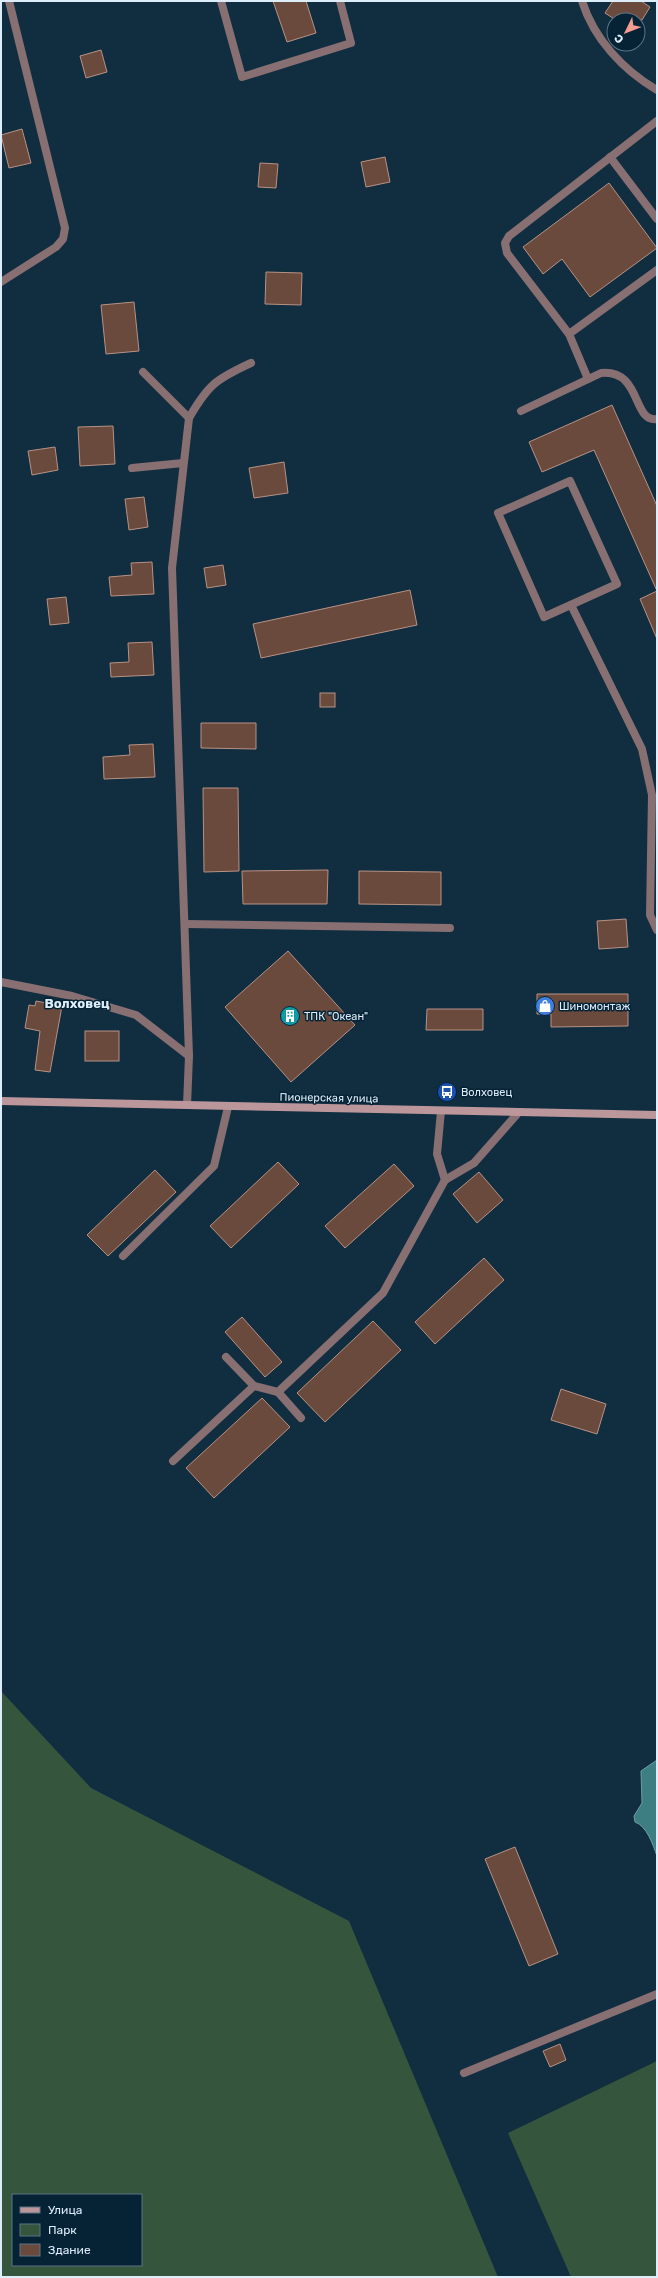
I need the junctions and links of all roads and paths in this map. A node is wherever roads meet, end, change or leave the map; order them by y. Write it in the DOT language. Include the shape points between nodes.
graph roads {
  1 [pos="9,1"];
  2 [pos="221,1"];
  3 [pos="340,1"];
  4 [pos="582,1"];
  5 [pos="657,90"];
  6 [pos="657,121"];
  7 [pos="610,157"];
  8 [pos="657,219"];
  9 [pos="657,270"];
  10 [pos="1,282"];
  11 [pos="569,334"];
  12 [pos="251,363"];
  13 [pos="143,372"];
  14 [pos="588,379"];
  15 [pos="521,411"];
  16 [pos="189,418"];
  17 [pos="657,419"];
  18 [pos="183,463"];
  19 [pos="132,468"];
  20 [pos="571,605"];
  21 [pos="657,786"];
  22 [pos="652,795"];
  23 [pos="654,914"];
  24 [pos="185,924"];
  25 [pos="450,928"];
  26 [pos="657,930"];
  27 [pos="1,982"];
  28 [pos="189,1056"];
  29 [pos="1,1101"];
  30 [pos="187,1105"];
  31 [pos="228,1107"];
  32 [pos="441,1111"];
  33 [pos="518,1113"];
  34 [pos="657,1115"];
  35 [pos="445,1180"];
  36 [pos="123,1256"];
  37 [pos="226,1357"];
  38 [pos="254,1386"];
  39 [pos="278,1392"];
  40 [pos="301,1418"];
  41 [pos="173,1461"];
  42 [pos="657,1994"];
  43 [pos="464,2073"];
  1 -- 10 [label="street" via="65,228 63,239 56,247"];
  2 -- 3 [label="street" via="242,77 351,43"];
  4 -- 5 [label="street" via="608,49 637,78"];
  6 -- 7 [label="street"];
  7 -- 8 [label="street"];
  7 -- 11 [label="street" via="509,236 505,243 507,253"];
  9 -- 11 [label="street"];
  11 -- 14 [label="street"];
  12 -- 16 [label="street" via="220,377 200,398"];
  13 -- 16 [label="street"];
  14 -- 15 [label="street"];
  14 -- 17 [label="street" via="609,372 622,376 627,380 647,416"];
  16 -- 18 [label="street"];
  18 -- 19 [label="street"];
  18 -- 24 [label="street" via="172,568"];
  20 -- 20 [label="street" via="617,584 570,481 498,513 544,617"];
  20 -- 22 [label="street" via="642,749"];
  21 -- 22 [label="street"];
  22 -- 23 [label="street"];
  23 -- 26 [label="street"];
  24 -- 25 [label="street"];
  24 -- 28 [label="street"];
  27 -- 28 [label="street" via="72,996 136,1016"];
  28 -- 30 [label="street"];
  29 -- 30 [label="street, Пионерская улица"];
  30 -- 31 [label="street, Пионерская улица"];
  31 -- 32 [label="street, Пионерская улица"];
  31 -- 36 [label="street" via="214,1166"];
  32 -- 33 [label="street, Пионерская улица"];
  32 -- 35 [label="street" via="437,1154"];
  33 -- 34 [label="street, Пионерская улица"];
  33 -- 35 [label="street" via="474,1163"];
  35 -- 39 [label="street" via="382,1293"];
  37 -- 38 [label="street"];
  38 -- 39 [label="street"];
  38 -- 41 [label="street"];
  39 -- 40 [label="street"];
  42 -- 43 [label="street"];
}
